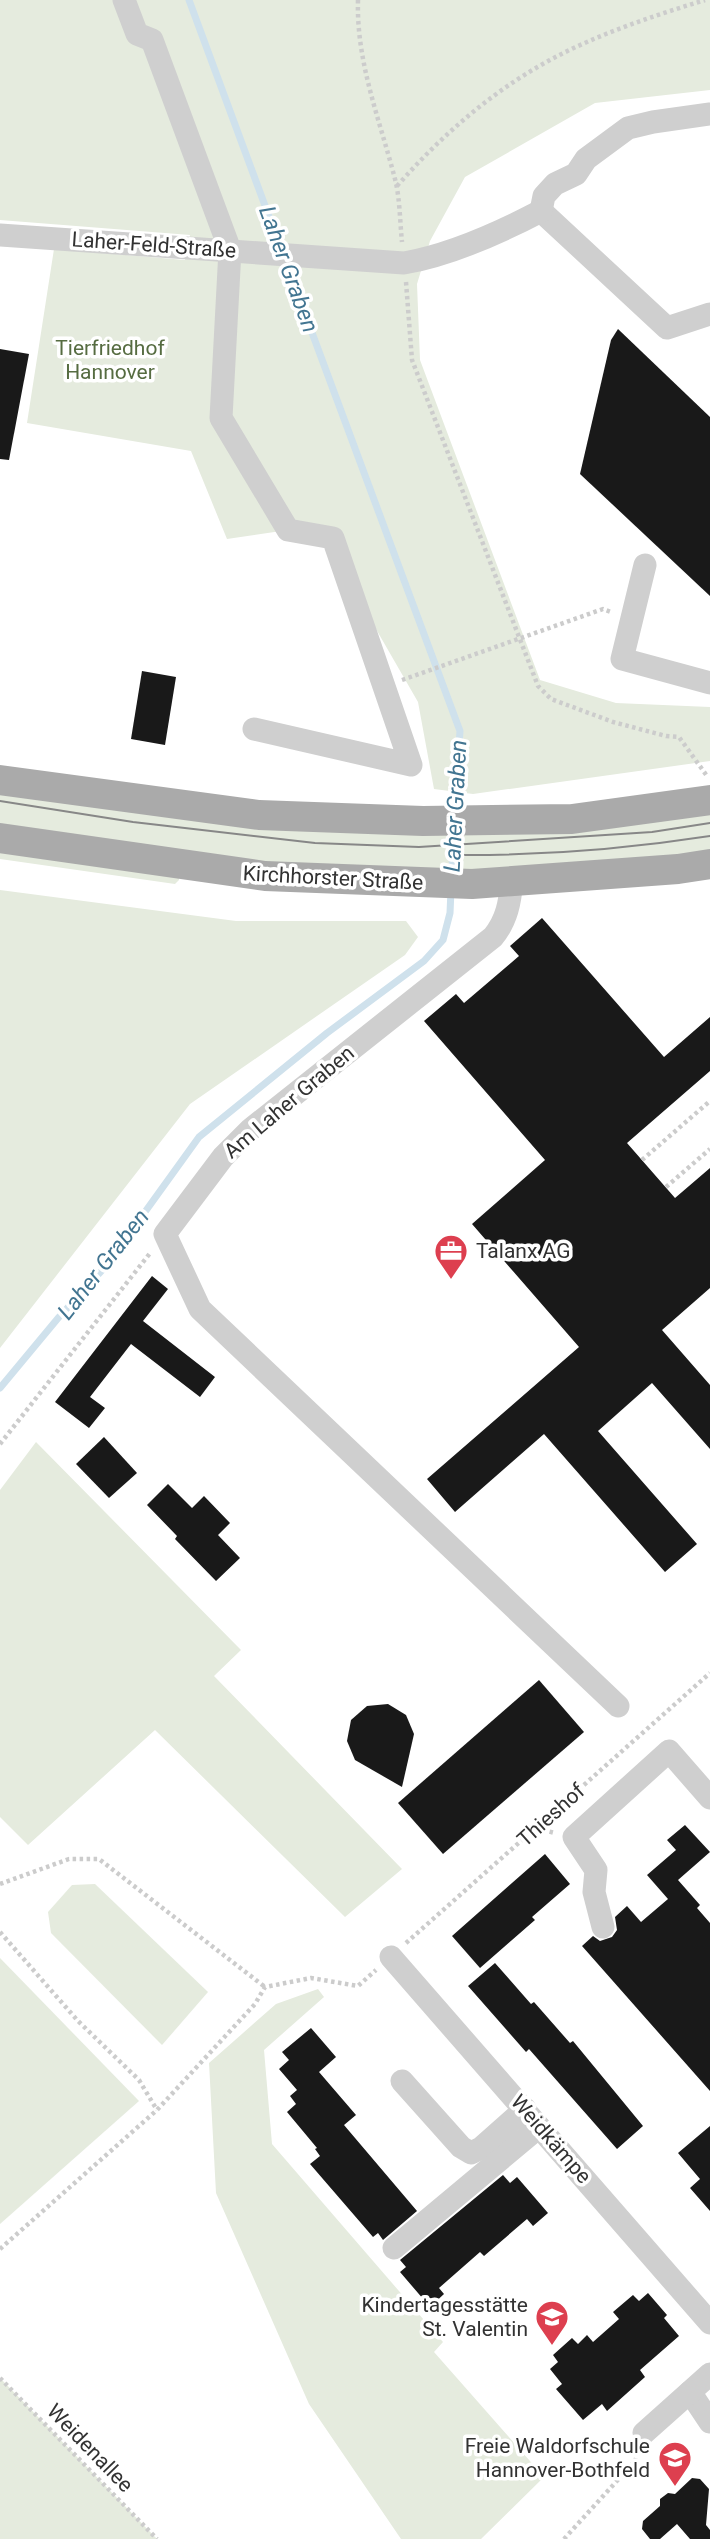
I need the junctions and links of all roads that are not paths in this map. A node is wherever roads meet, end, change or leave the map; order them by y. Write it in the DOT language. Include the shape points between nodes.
graph roads {
  1 [pos="124,0"];
  2 [pos="710,114"];
  3 [pos="541,211"];
  4 [pos="0,234"];
  5 [pos="230,250"];
  6 [pos="710,314"];
  7 [pos="645,565"];
  8 [pos="710,683"];
  9 [pos="254,729"];
  10 [pos="0,780"];
  11 [pos="709,789"];
  12 [pos="0,838"];
  13 [pos="710,864"];
  14 [pos="512,880"];
  15 [pos="618,1706"];
  16 [pos="710,1798"];
  17 [pos="603,1927"];
  18 [pos="391,1956"];
  19 [pos="402,2081"];
  20 [pos="532,2118"];
  21 [pos="394,2248"];
  22 [pos="710,2323"];
  23 [pos="710,2374"];
  24 [pos="690,2392"];
  25 [pos="710,2422"];
  26 [pos="644,2433"];
  1 -- 5 [label="street" via="137,34 152,40"];
  2 -- 3 [label="street" via="628,128 586,159 576,174 555,184 544,195"];
  3 -- 5 [label="street, Laher-Feld-Straße" via="434,257"];
  3 -- 6 [label="street" via="667,328"];
  4 -- 5 [label="street, Laher-Feld-Straße"];
  5 -- 9 [label="street" via="220,418 288,530 333,538 411,765"];
  7 -- 8 [label="street" via="622,659"];
  10 -- 11 [label="main road" via="259,815 422,821 572,819"];
  12 -- 14 [label="main road, Kirchhorster Straße" via="265,877 472,884"];
  13 -- 14 [label="main road, Kirchhorster Straße"];
  14 -- 15 [label="street, Am Laher Graben" via="509,906 493,937 251,1129 223,1157 165,1234 200,1309"];
  16 -- 17 [label="street, Thieshof" via="670,1751 574,1838 596,1870 594,1892"];
  18 -- 20 [label="street, Weidkämpe"];
  19 -- 20 [label="street" via="471,2153"];
  20 -- 21 [label="street"];
  20 -- 22 [label="street, Weidkämpe"];
  23 -- 24 [label="street"];
  24 -- 25 [label="street"];
  24 -- 26 [label="street"];
}
